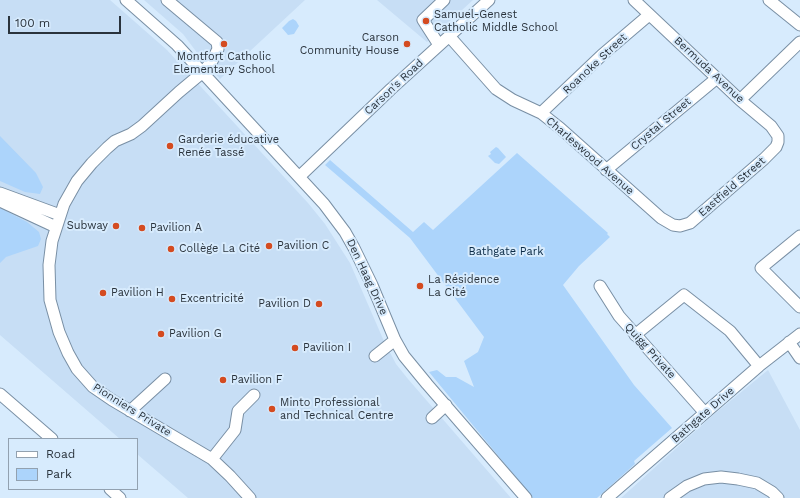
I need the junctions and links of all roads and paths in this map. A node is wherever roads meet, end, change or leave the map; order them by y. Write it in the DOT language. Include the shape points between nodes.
graph roads {
  1 [pos="167,0"];
  2 [pos="444,0"];
  3 [pos="489,0"];
  4 [pos="634,0"];
  5 [pos="769,0"];
  6 [pos="132,2"];
  7 [pos="649,15"];
  8 [pos="800,25"];
  9 [pos="449,36"];
  10 [pos="800,42"];
  11 [pos="439,45"];
  12 [pos="203,72"];
  13 [pos="717,78"];
  14 [pos="740,100"];
  15 [pos="541,114"];
  16 [pos="778,142"];
  17 [pos="606,170"];
  18 [pos="300,176"];
  19 [pos="0,193"];
  20 [pos="0,201"];
  21 [pos="60,215"];
  22 [pos="680,226"];
  23 [pos="56,227"];
  24 [pos="800,236"];
  25 [pos="600,286"];
  26 [pos="800,307"];
  27 [pos="800,334"];
  28 [pos="635,335"];
  29 [pos="395,340"];
  30 [pos="789,342"];
  31 [pos="375,356"];
  32 [pos="800,358"];
  33 [pos="759,366"];
  34 [pos="165,379"];
  35 [pos="0,394"];
  36 [pos="254,395"];
  37 [pos="446,405"];
  38 [pos="130,411"];
  39 [pos="705,413"];
  40 [pos="432,418"];
  41 [pos="51,438"];
  42 [pos="212,459"];
  43 [pos="111,490"];
  44 [pos="120,498"];
  45 [pos="250,498"];
  46 [pos="526,498"];
  47 [pos="607,498"];
  48 [pos="670,498"];
  49 [pos="778,498"];
  1 -- 12 [label="street, Pionniers Private" via="217,42 218,49"];
  2 -- 11 [label="street" via="423,20"];
  3 -- 9 [label="street, Carson's Road"];
  4 -- 7 [label="street, Bermuda Avenue"];
  5 -- 8 [label="street"];
  6 -- 12 [label="street, Den Haag Drive"];
  7 -- 13 [label="street, Bermuda Avenue"];
  7 -- 15 [label="street, Roanoke Street" via="602,55"];
  9 -- 11 [label="street, Carson's Road"];
  9 -- 15 [label="street, Charleswood Avenue" via="496,89"];
  10 -- 14 [label="street"];
  11 -- 18 [label="street, Carson's Road"];
  12 -- 18 [label="street, Den Haag Drive"];
  12 -- 21 [label="street, Pionniers Private" via="142,126 116,141 97,158 77,181"];
  13 -- 14 [label="street, Bermuda Avenue"];
  13 -- 17 [label="street, Crystal Street"];
  14 -- 16 [label="street, Bermuda Avenue" via="771,126 778,136"];
  15 -- 17 [label="street, Charleswood Avenue"];
  16 -- 22 [label="street, Eastfield Street" via="764,159 690,223"];
  17 -- 22 [label="street, Charleswood Avenue" via="661,218"];
  18 -- 29 [label="street, Den Haag Drive" via="336,218 354,248"];
  19 -- 21 [label="street"];
  20 -- 23 [label="street"];
  21 -- 23 [label="street, Pionniers Private"];
  23 -- 38 [label="street, Pionniers Private" via="50,258 49,289 64,345 77,368 93,387"];
  24 -- 26 [label="street" via="761,268"];
  25 -- 28 [label="street, Quigg Private"];
  27 -- 30 [label="street, Bathgate Drive"];
  28 -- 33 [label="street" via="684,295 730,331"];
  28 -- 39 [label="street, Quigg Private"];
  29 -- 31 [label="street"];
  29 -- 37 [label="street, Den Haag Drive" via="404,356"];
  30 -- 32 [label="street"];
  30 -- 33 [label="street, Bathgate Drive"];
  33 -- 39 [label="street, Bathgate Drive"];
  34 -- 38 [label="street"];
  35 -- 41 [label="street"];
  36 -- 42 [label="street" via="238,412 235,430"];
  37 -- 40 [label="street"];
  37 -- 46 [label="street, Den Haag Drive"];
  38 -- 42 [label="street, Pionniers Private"];
  39 -- 47 [label="street, Bathgate Drive"];
  42 -- 45 [label="street, Pionniers Private"];
  43 -- 44 [label="street"];
  48 -- 49 [label="street" via="704,479 721,477 757,483"];
}
